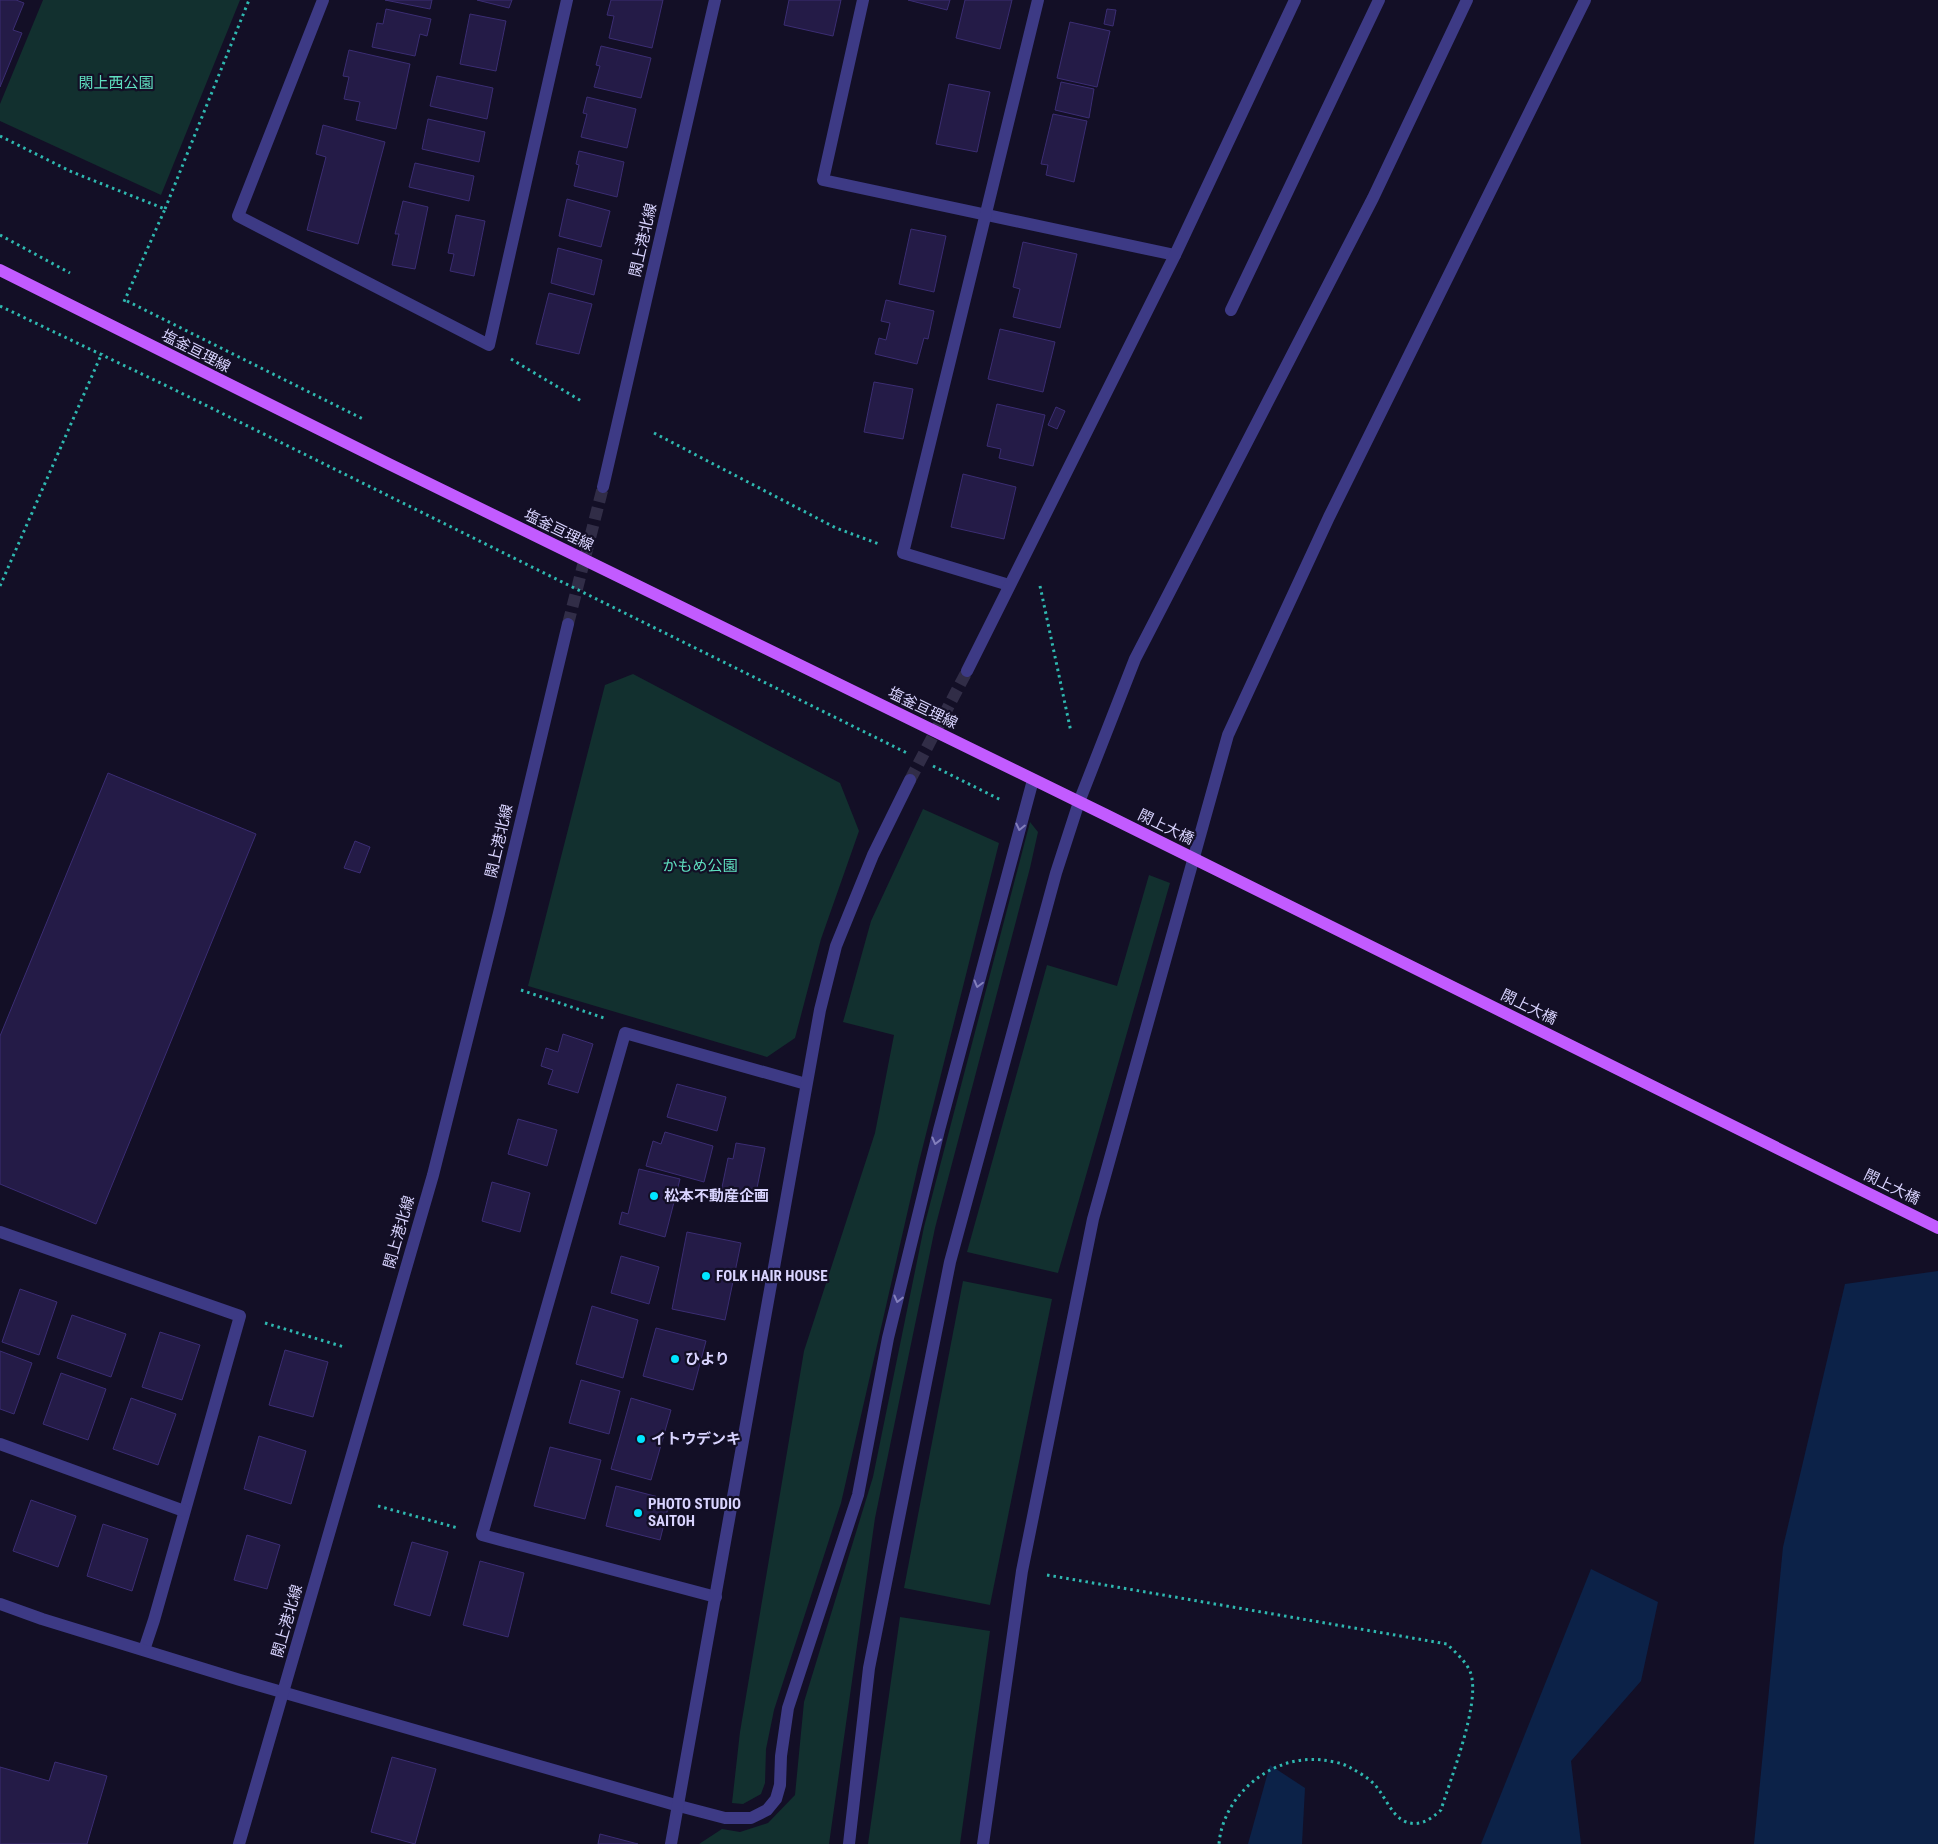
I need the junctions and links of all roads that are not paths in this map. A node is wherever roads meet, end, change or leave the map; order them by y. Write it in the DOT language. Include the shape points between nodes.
graph roads {
  1 [pos="323,0"];
  2 [pos="567,0"];
  3 [pos="715,0"];
  4 [pos="862,0"];
  5 [pos="1038,0"];
  6 [pos="1295,0"];
  7 [pos="1379,0"];
  8 [pos="1467,0"];
  9 [pos="1585,0"];
  10 [pos="986,214"];
  11 [pos="1175,256"];
  12 [pos="0,270"];
  13 [pos="1231,310"];
  14 [pos="603,487"];
  15 [pos="1009,585"];
  16 [pos="568,624"];
  17 [pos="967,671"];
  18 [pos="910,780"];
  19 [pos="1033,780"];
  20 [pos="1079,802"];
  21 [pos="1106,815"];
  22 [pos="806,1084"];
  23 [pos="1938,1228"];
  24 [pos="0,1232"];
  25 [pos="0,1444"];
  26 [pos="184,1511"];
  27 [pos="716,1596"];
  28 [pos="0,1604"];
  29 [pos="144,1650"];
  30 [pos="283,1693"];
  31 [pos="679,1806"];
  32 [pos="239,1844"];
  33 [pos="671,1844"];
  34 [pos="849,1844"];
  35 [pos="983,1844"];
  1 -- 2 [label="street" via="238,216 489,346"];
  3 -- 14 [label="street, 閖上港北線"];
  4 -- 10 [label="street" via="823,180"];
  5 -- 10 [label="street"];
  6 -- 11 [label="street"];
  7 -- 13 [label="street"];
  8 -- 20 [label="street" via="1373,198 1134,659"];
  9 -- 35 [label="street" via="1334,508 1228,735 1093,1219 1022,1571"];
  10 -- 11 [label="street"];
  10 -- 15 [label="street" via="903,553"];
  11 -- 15 [label="street"];
  12 -- 19 [label="main road, 塩釜亘理線"];
  15 -- 17 [label="street"];
  16 -- 30 [label="street, 閖上港北線" via="433,1175"];
  18 -- 22 [label="street" via="873,855 836,946"];
  19 -- 20 [label="main road, 塩釜亘理線"];
  19 -- 31 [label="street, one-way" via="934,1149 888,1338 858,1495 788,1708 776,1799 767,1810 751,1818 724,1818"];
  20 -- 21 [label="main road, 塩釜亘理線"];
  20 -- 34 [label="street" via="1056,873 950,1262 869,1668"];
  21 -- 23 [label="main road, 閖上大橋"];
  22 -- 27 [label="street"];
  22 -- 27 [label="street" via="625,1033 482,1535"];
  24 -- 26 [label="street" via="240,1316"];
  25 -- 26 [label="street"];
  26 -- 29 [label="street"];
  27 -- 31 [label="street"];
  28 -- 29 [label="street"];
  29 -- 30 [label="street"];
  30 -- 31 [label="street"];
  30 -- 32 [label="street, 閖上港北線"];
  31 -- 33 [label="street"];
}
